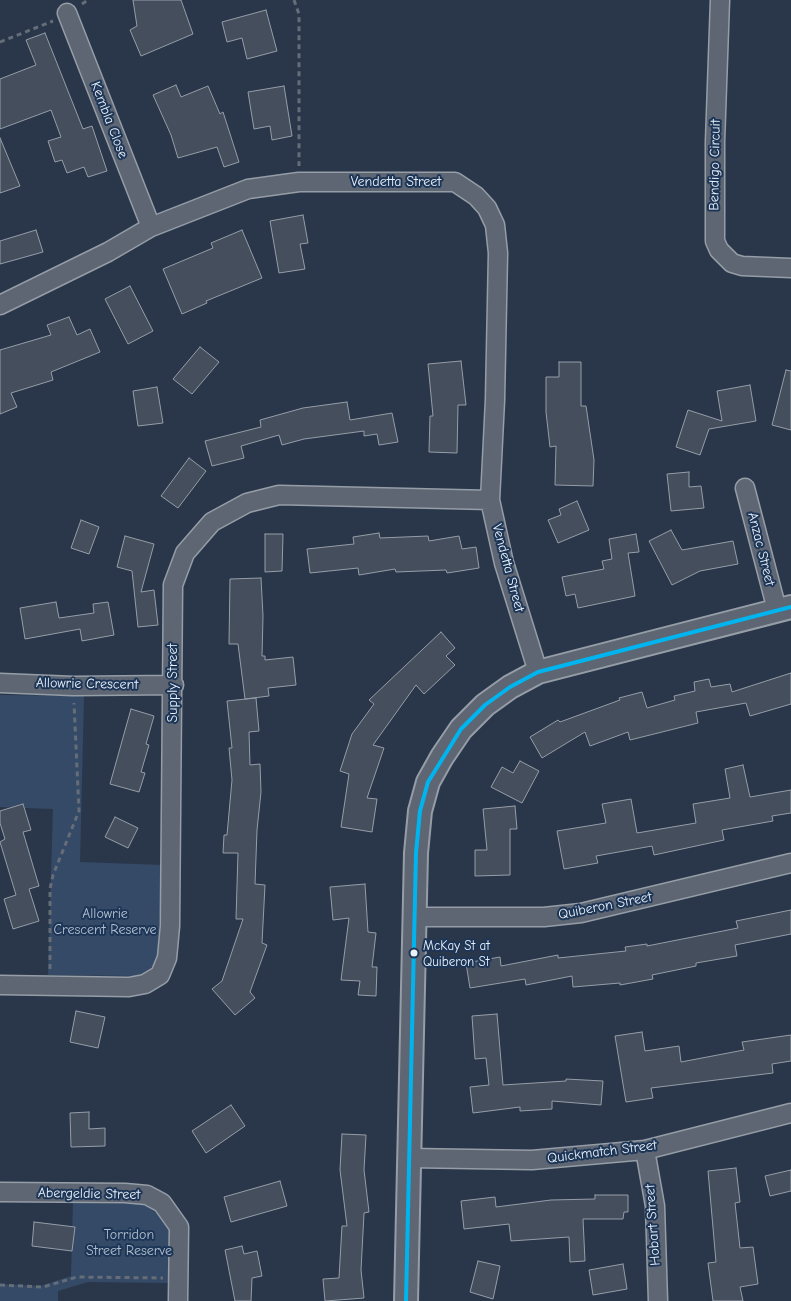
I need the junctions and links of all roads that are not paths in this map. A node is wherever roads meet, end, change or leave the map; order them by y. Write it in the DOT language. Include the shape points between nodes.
graph roads {
  1 [pos="720,0"];
  2 [pos="67,13"];
  3 [pos="151,227"];
  4 [pos="791,268"];
  5 [pos="0,305"];
  6 [pos="745,488"];
  7 [pos="490,500"];
  8 [pos="784,609"];
  9 [pos="538,672"];
  10 [pos="0,683"];
  11 [pos="174,685"];
  12 [pos="791,863"];
  13 [pos="415,917"];
  14 [pos="0,985"];
  15 [pos="791,1114"];
  16 [pos="645,1150"];
  17 [pos="410,1158"];
  18 [pos="0,1192"];
  19 [pos="178,1301"];
  20 [pos="406,1301"];
  21 [pos="658,1301"];
  1 -- 4 [label="street, Bendigo Circuit" via="715,241 732,263"];
  2 -- 3 [label="street, Kembla Close"];
  3 -- 5 [label="street, Vendetta Street"];
  3 -- 7 [label="street, Vendetta Street" via="248,189 299,182 455,182 476,196 487,208 495,225 498,253"];
  6 -- 8 [label="street, Anzac Street"];
  7 -- 9 [label="street, Vendetta Street" via="504,563"];
  7 -- 11 [label="street, Supply Street" via="279,495 247,503 212,522 185,553 173,585"];
  8 -- 9 [label="street"];
  9 -- 13 [label="street" via="510,686 485,705 461,729 428,782 418,828"];
  10 -- 11 [label="street, Allowrie Crescent"];
  11 -- 14 [label="street, Supply Street" via="167,958 160,975 145,984 129,987"];
  12 -- 13 [label="street, Quiberon Street" via="581,913 544,917"];
  13 -- 17 [label="street"];
  15 -- 16 [label="street, Quickmatch Street"];
  16 -- 17 [label="street, Quickmatch Street" via="532,1160"];
  16 -- 21 [label="street, Hobart Street" via="655,1206"];
  17 -- 20 [label="street"];
  18 -- 19 [label="street, Abergeldie Street" via="125,1192 147,1195 162,1203 179,1228"];
}
